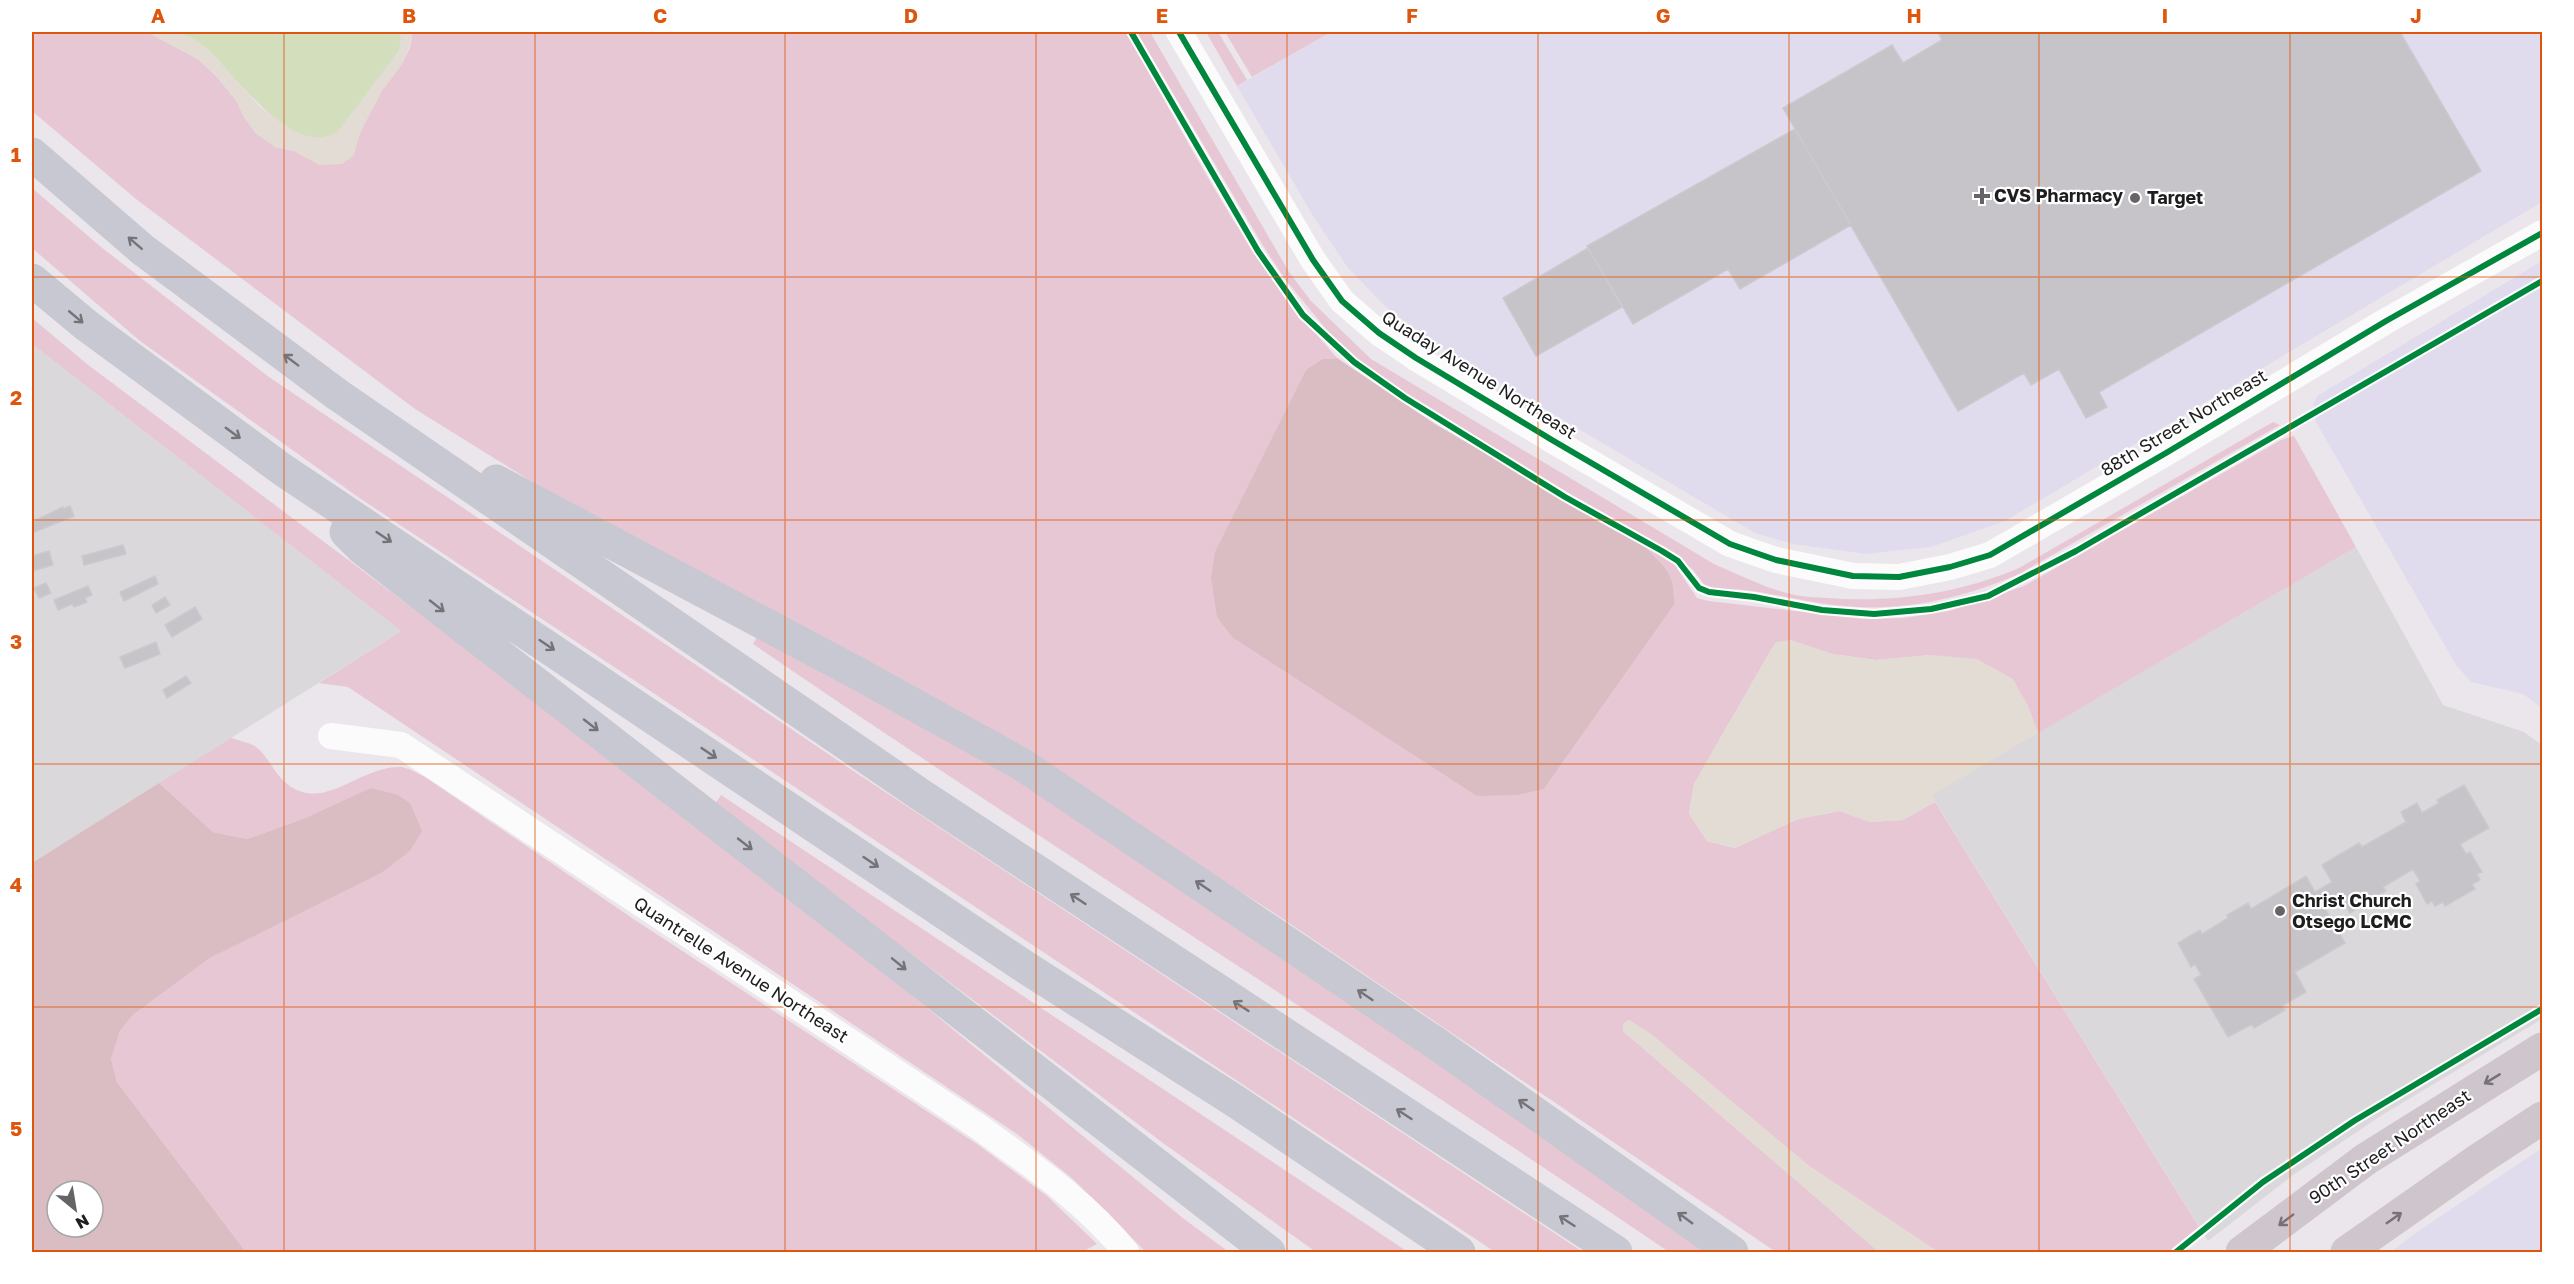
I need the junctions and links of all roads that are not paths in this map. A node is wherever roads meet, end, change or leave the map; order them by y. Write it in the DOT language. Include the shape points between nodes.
graph roads {
  1 [pos="1179,32"];
  2 [pos="32,154"];
  3 [pos="2542,233"];
  4 [pos="32,280"];
  5 [pos="338,395"];
  6 [pos="283,470"];
  7 [pos="1823,569"];
  8 [pos="331,736"];
  9 [pos="2542,1048"];
  10 [pos="2542,1118"];
  11 [pos="1126,1252"];
  12 [pos="1269,1252"];
  13 [pos="1459,1252"];
  14 [pos="1616,1252"];
  15 [pos="1732,1252"];
  16 [pos="2242,1252"];
  17 [pos="2347,1252"];
  1 -- 7 [label="street, Quaday Avenue Northeast" via="1312,260 1342,301 1379,333 1730,544 1776,560"];
  5 -- 2 [label="highway, one-way" via="143,250"];
  3 -- 7 [label="street, 88th Street Northeast" via="1990,555 1899,577 1854,576"];
  4 -- 6 [label="highway, one-way" via="86,326"];
  14 -- 5 [label="highway, one-way" via="921,795"];
  15 -- 5 [label="highway, one-way" via="1437,1044 1023,765"];
  6 -- 12 [label="highway, one-way" via="363,549"];
  6 -- 13 [label="highway, one-way"];
  8 -- 11 [label="street, Quantrelle Avenue Northeast" via="401,745 979,1127 1079,1203"];
  9 -- 16 [label="main road, 90th Street Northeast, one-way" via="2366,1160"];
  17 -- 10 [label="main road, one-way"];
}
